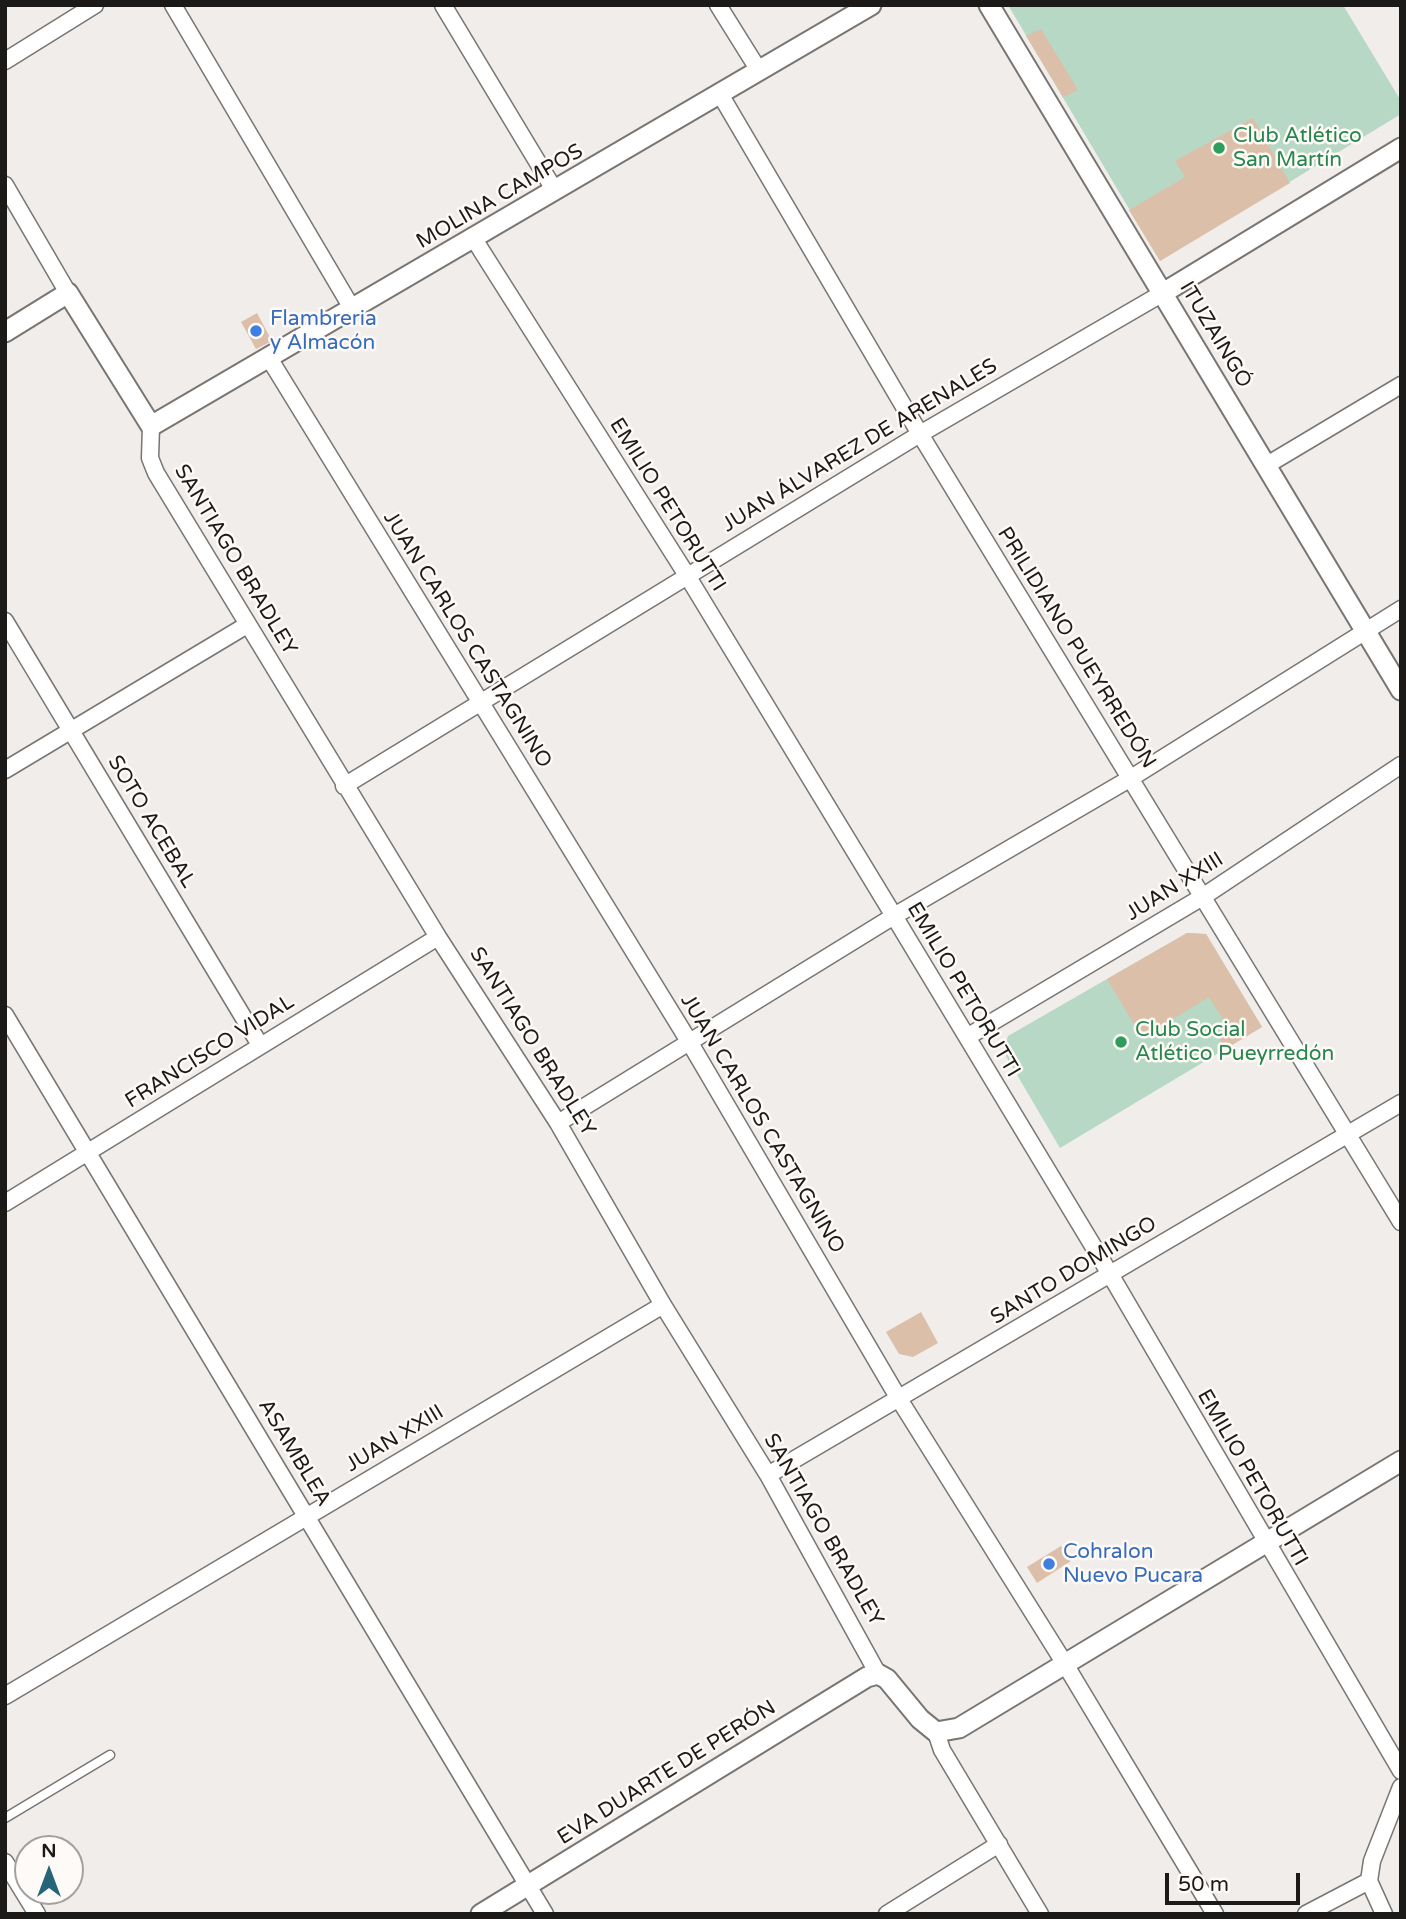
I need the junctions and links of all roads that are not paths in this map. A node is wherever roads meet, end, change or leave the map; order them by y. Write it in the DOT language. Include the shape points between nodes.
graph roads {
  1 [pos="95,5"];
  2 [pos="173,5"];
  3 [pos="443,5"];
  4 [pos="719,5"];
  5 [pos="871,5"];
  6 [pos="989,5"];
  7 [pos="5,61"];
  8 [pos="758,69"];
  9 [pos="720,94"];
  10 [pos="1401,148"];
  11 [pos="5,185"];
  12 [pos="555,191"];
  13 [pos="474,239"];
  14 [pos="68,293"];
  15 [pos="1163,293"];
  16 [pos="353,310"];
  17 [pos="5,332"];
  18 [pos="269,358"];
  19 [pos="1401,385"];
  20 [pos="151,426"];
  21 [pos="920,434"];
  22 [pos="1267,465"];
  23 [pos="688,577"];
  24 [pos="1401,609"];
  25 [pos="5,621"];
  26 [pos="247,625"];
  27 [pos="1366,630"];
  28 [pos="1401,690"];
  29 [pos="480,701"];
  30 [pos="72,730"];
  31 [pos="1401,765"];
  32 [pos="5,770"];
  33 [pos="1131,778"];
  34 [pos="344,786"];
  35 [pos="1204,896"];
  36 [pos="894,916"];
  37 [pos="438,937"];
  38 [pos="5,1015"];
  39 [pos="967,1037"];
  40 [pos="690,1042"];
  41 [pos="260,1045"];
  42 [pos="1401,1103"];
  43 [pos="558,1123"];
  44 [pos="1347,1135"];
  45 [pos="89,1153"];
  46 [pos="5,1203"];
  47 [pos="1401,1222"];
  48 [pos="1110,1274"];
  49 [pos="663,1305"];
  50 [pos="899,1399"];
  51 [pos="1401,1461"];
  52 [pos="768,1475"];
  53 [pos="307,1515"];
  54 [pos="1265,1541"];
  55 [pos="1065,1664"];
  56 [pos="878,1674"];
  57 [pos="5,1696"];
  58 [pos="936,1732"];
  59 [pos="110,1755"];
  60 [pos="1401,1771"];
  61 [pos="1401,1787"];
  62 [pos="5,1818"];
  63 [pos="999,1844"];
  64 [pos="5,1862"];
  65 [pos="1369,1881"];
  66 [pos="528,1885"];
  67 [pos="37,1914"];
  68 [pos="481,1914"];
  69 [pos="545,1914"];
  70 [pos="887,1914"];
  71 [pos="1041,1914"];
  72 [pos="1215,1914"];
  73 [pos="1306,1914"];
  74 [pos="1384,1914"];
  1 -- 7 [label="street"];
  2 -- 16 [label="street"];
  3 -- 12 [label="street"];
  4 -- 8 [label="street"];
  5 -- 8 [label="street, MOLINA CAMPOS"];
  6 -- 15 [label="street, ITUZAINGÓ"];
  8 -- 9 [label="street, MOLINA CAMPOS"];
  9 -- 12 [label="street, MOLINA CAMPOS"];
  9 -- 21 [label="street, PRILIDIANO PUEYRREDÓN"];
  10 -- 15 [label="street, JUAN ÁLVAREZ DE ARENALES"];
  11 -- 14 [label="street"];
  12 -- 13 [label="street, MOLINA CAMPOS"];
  13 -- 16 [label="street, MOLINA CAMPOS"];
  13 -- 23 [label="street, EMILIO PETORUTTI"];
  14 -- 17 [label="street"];
  14 -- 20 [label="street"];
  15 -- 21 [label="street, JUAN ÁLVAREZ DE ARENALES"];
  15 -- 22 [label="street, ITUZAINGÓ"];
  16 -- 18 [label="street, MOLINA CAMPOS"];
  18 -- 20 [label="street, MOLINA CAMPOS"];
  18 -- 29 [label="street, JUAN CARLOS CASTAGNINO"];
  19 -- 22 [label="street"];
  20 -- 26 [label="street, SANTIAGO BRADLEY" via="150,458 156,473"];
  21 -- 23 [label="street, JUAN ÁLVAREZ DE ARENALES"];
  21 -- 33 [label="street, PRILIDIANO PUEYRREDÓN"];
  22 -- 27 [label="street, ITUZAINGÓ"];
  23 -- 29 [label="street, JUAN ÁLVAREZ DE ARENALES"];
  23 -- 36 [label="street, EMILIO PETORUTTI"];
  24 -- 27 [label="street"];
  25 -- 30 [label="street, SOTO ACEBAL"];
  26 -- 30 [label="street"];
  26 -- 34 [label="street, SANTIAGO BRADLEY"];
  27 -- 28 [label="street, ITUZAINGÓ"];
  27 -- 33 [label="street"];
  29 -- 34 [label="street, JUAN ÁLVAREZ DE ARENALES"];
  29 -- 40 [label="street, JUAN CARLOS CASTAGNINO"];
  30 -- 32 [label="street"];
  30 -- 41 [label="street, SOTO ACEBAL"];
  31 -- 35 [label="street, JUAN XXIII"];
  33 -- 35 [label="street, PRILIDIANO PUEYRREDÓN"];
  33 -- 36 [label="street"];
  34 -- 37 [label="street, SANTIAGO BRADLEY"];
  35 -- 39 [label="street, JUAN XXIII"];
  35 -- 44 [label="street, PRILIDIANO PUEYRREDÓN"];
  36 -- 39 [label="street, EMILIO PETORUTTI"];
  36 -- 40 [label="street"];
  37 -- 41 [label="street, FRANCISCO VIDAL"];
  37 -- 43 [label="street, SANTIAGO BRADLEY"];
  38 -- 45 [label="street, ASAMBLEA"];
  39 -- 48 [label="street, EMILIO PETORUTTI"];
  40 -- 43 [label="street"];
  40 -- 50 [label="street, JUAN CARLOS CASTAGNINO"];
  41 -- 45 [label="street, FRANCISCO VIDAL"];
  42 -- 44 [label="street, SANTO DOMINGO"];
  43 -- 49 [label="street, SANTIAGO BRADLEY"];
  44 -- 47 [label="street, PRILIDIANO PUEYRREDÓN"];
  44 -- 48 [label="street, SANTO DOMINGO"];
  45 -- 46 [label="street, FRANCISCO VIDAL"];
  45 -- 53 [label="street, ASAMBLEA"];
  48 -- 50 [label="street, SANTO DOMINGO"];
  48 -- 54 [label="street, EMILIO PETORUTTI"];
  49 -- 52 [label="street, SANTIAGO BRADLEY"];
  49 -- 53 [label="street, JUAN XXIII"];
  50 -- 52 [label="street, SANTO DOMINGO"];
  50 -- 55 [label="street, JUAN CARLOS CASTAGNINO"];
  51 -- 54 [label="street"];
  52 -- 56 [label="street, SANTIAGO BRADLEY"];
  53 -- 57 [label="street, JUAN XXIII"];
  53 -- 66 [label="street, ASAMBLEA"];
  54 -- 55 [label="street"];
  54 -- 60 [label="street, EMILIO PETORUTTI"];
  55 -- 58 [label="street" via="959,1728"];
  55 -- 72 [label="street, JUAN CARLOS CASTAGNINO"];
  56 -- 58 [label="street, SANTIAGO BRADLEY"];
  56 -- 66 [label="street, EVA DUARTE DE PERÓN"];
  58 -- 63 [label="street, SANTIAGO BRADLEY"];
  59 -- 62 [label="lane"];
  61 -- 65 [label="street" via="1372,1861"];
  63 -- 70 [label="street"];
  63 -- 71 [label="street, SANTIAGO BRADLEY"];
  64 -- 67 [label="street"];
  65 -- 73 [label="street"];
  65 -- 74 [label="street"];
  66 -- 68 [label="street, EVA DUARTE DE PERÓN"];
  66 -- 69 [label="street, ASAMBLEA"];
}
